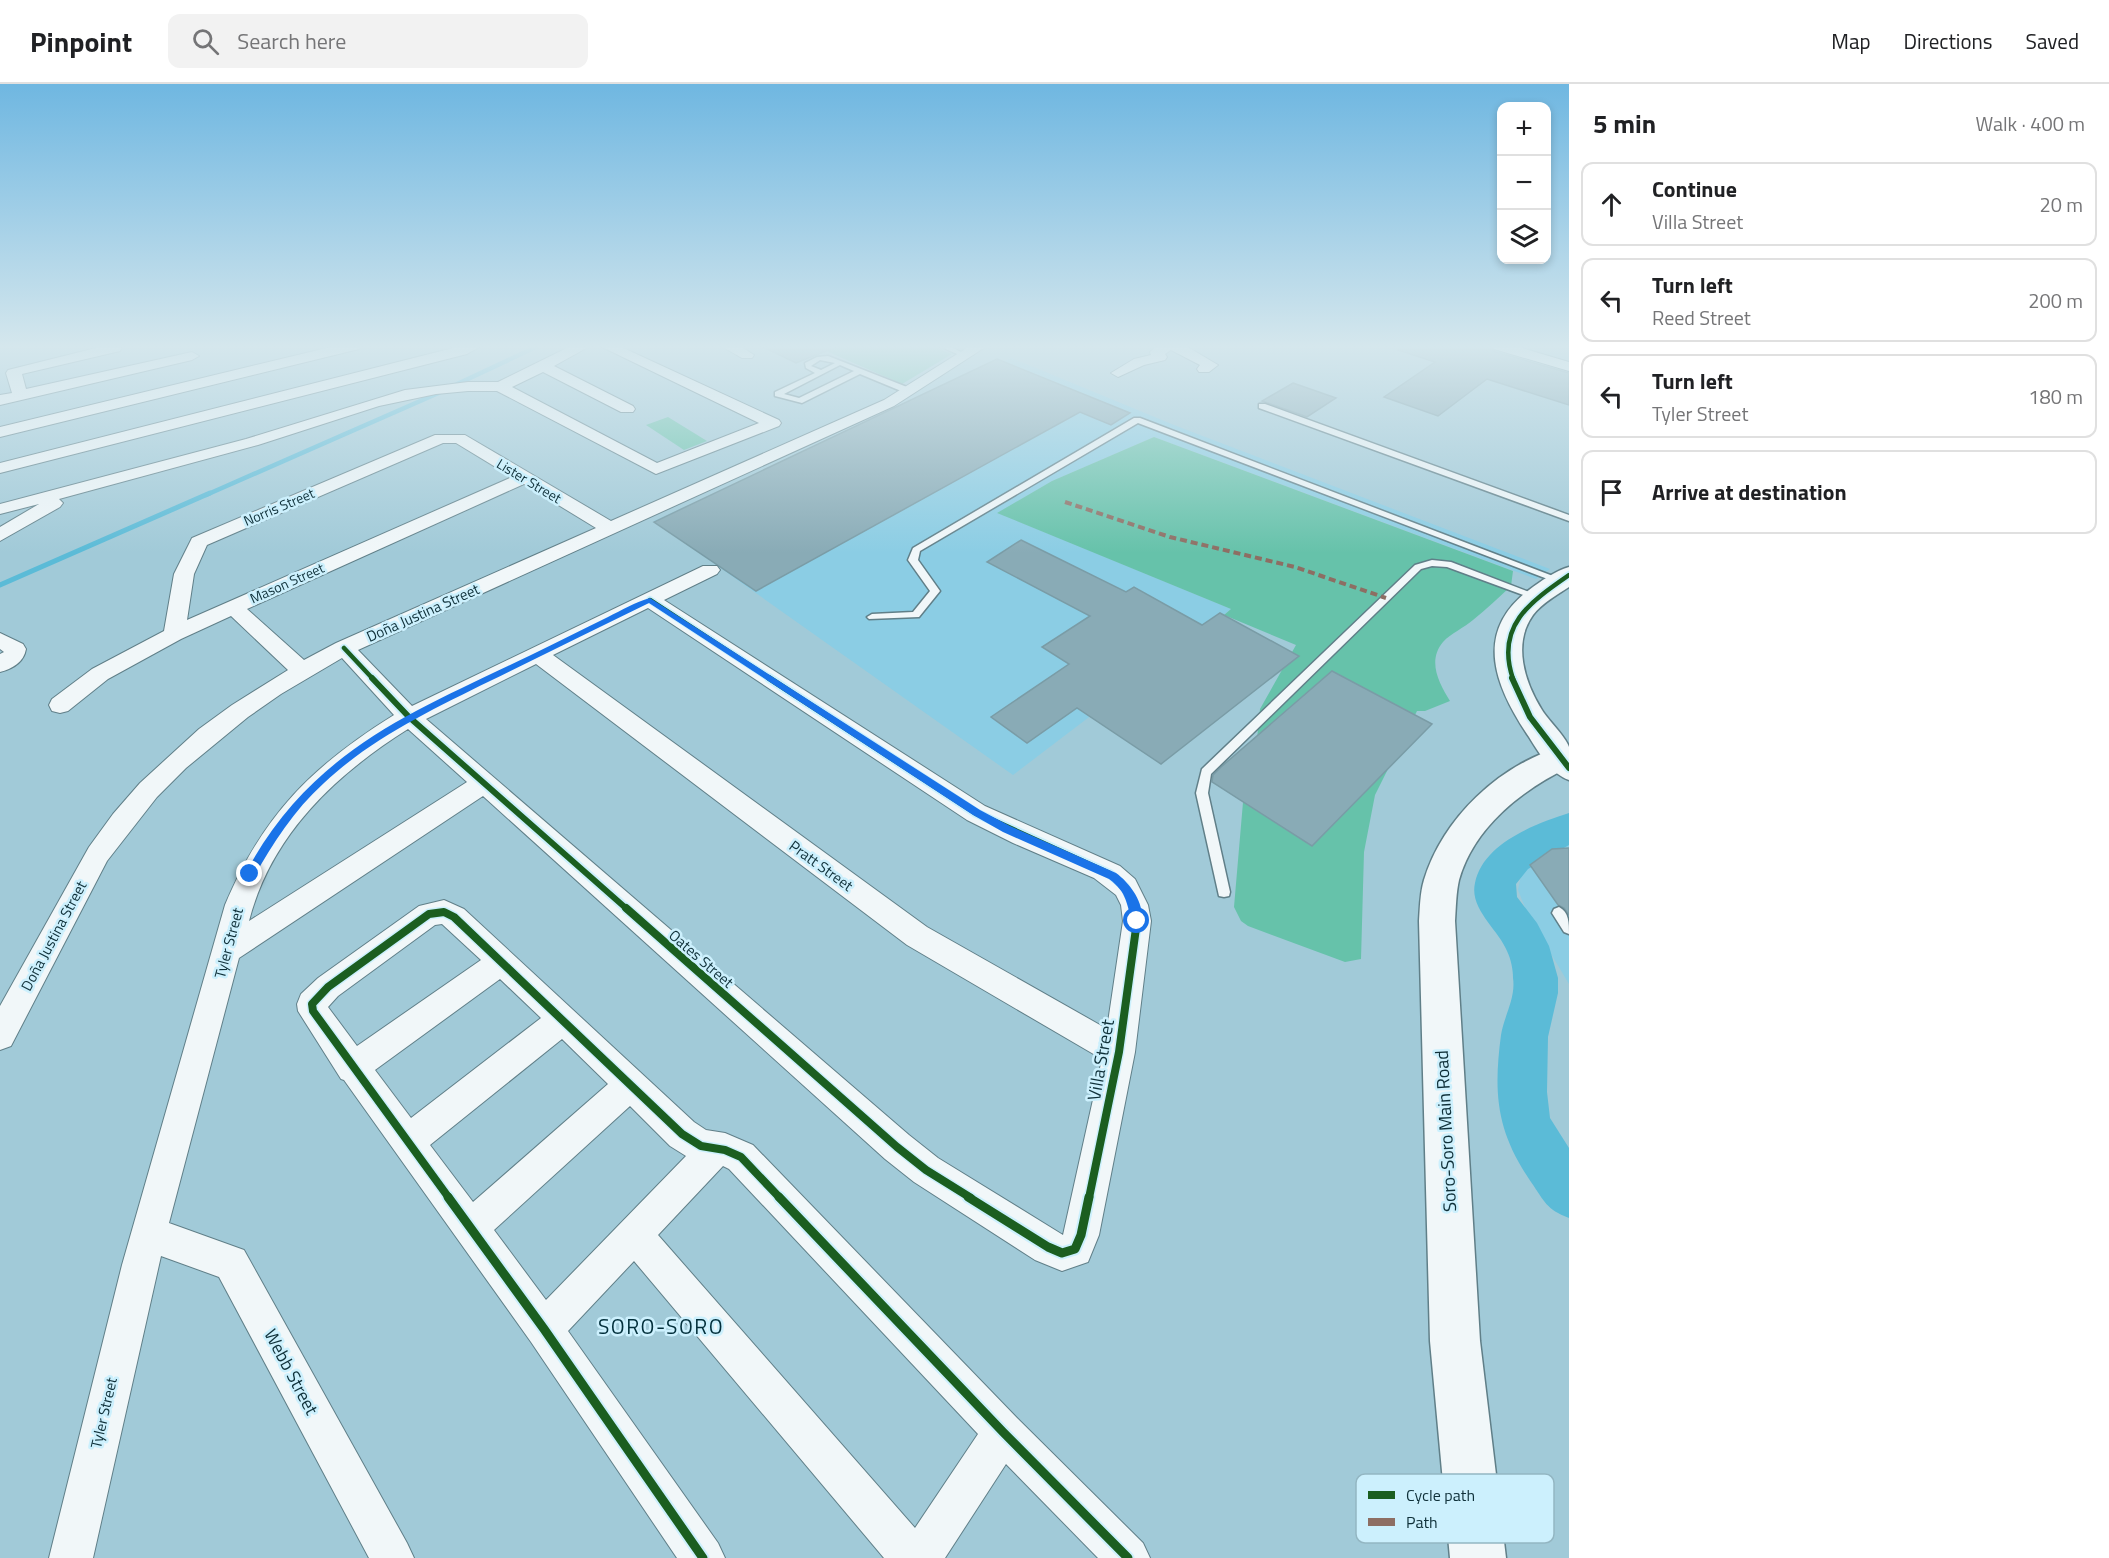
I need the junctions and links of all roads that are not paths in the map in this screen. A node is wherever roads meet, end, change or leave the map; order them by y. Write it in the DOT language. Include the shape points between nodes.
graph roads {
  1 [pos="83,415"];
  2 [pos="171,415"];
  3 [pos="338,415"];
  4 [pos="553,415"];
  5 [pos="755,415"];
  6 [pos="863,415"];
  7 [pos="1286,415"];
  8 [pos="0,432"];
  9 [pos="448,437"];
  10 [pos="0,468"];
  11 [pos="523,478"];
  12 [pos="81,488"];
  13 [pos="0,509"];
  14 [pos="1569,518"];
  15 [pos="610,528"];
  16 [pos="0,535"];
  17 [pos="710,570"];
  18 [pos="1565,578"];
  19 [pos="1537,597"];
  20 [pos="650,600"];
  21 [pos="233,607"];
  22 [pos="872,617"];
  23 [pos="174,634"];
  24 [pos="0,640"];
  25 [pos="344,648"];
  26 [pos="538,655"];
  27 [pos="0,665"];
  28 [pos="302,671"];
  29 [pos="60,705"];
  30 [pos="409,717"];
  31 [pos="1566,761"];
  32 [pos="483,784"];
  33 [pos="1224,892"];
  34 [pos="1559,913"];
  35 [pos="1569,928"];
  36 [pos="227,950"];
  37 [pos="502,961"];
  38 [pos="563,1019"];
  39 [pos="0,1036"];
  40 [pos="1119,1052"];
  41 [pos="352,1068"];
  42 [pos="632,1084"];
  43 [pos="406,1142"];
  44 [pos="715,1150"];
  45 [pos="470,1228"];
  46 [pos="150,1234"];
  47 [pos="634,1234"];
  48 [pos="1069,1252"];
  49 [pos="544,1329"];
  50 [pos="1003,1432"];
  51 [pos="1469,1474"];
  52 [pos="1476,1543"];
  53 [pos="71,1558"];
  54 [pos="392,1558"];
  55 [pos="704,1558"];
  56 [pos="912,1558"];
  57 [pos="920,1558"];
  58 [pos="1128,1558"];
  59 [pos="1478,1558"];
  1 -- 8 [label="street"];
  2 -- 10 [label="street"];
  3 -- 12 [label="street"];
  4 -- 5 [label="street" via="656,469 773,423"];
  6 -- 15 [label="street, Doña Justina Street"];
  7 -- 14 [label="lane"];
  9 -- 11 [label="street, Lister Street" via="459,438"];
  9 -- 23 [label="street, Norris Street" via="199,542 184,574"];
  11 -- 15 [label="street, Lister Street"];
  11 -- 21 [label="street, Mason Street"];
  12 -- 13 [label="street"];
  12 -- 16 [label="street"];
  15 -- 25 [label="street, Doña Justina Street"];
  17 -- 20 [label="street, Tyler Street"];
  18 -- 19 [label="main road"];
  18 -- 22 [label="lane" via="1137,420 916,550 914,560 934,591 916,615"];
  19 -- 31 [label="main road" via="1510,631 1509,663 1520,699"];
  19 -- 33 [label="lane" via="1448,564 1418,567 1206,772 1202,793"];
  20 -- 26 [label="street, Tyler Street"];
  20 -- 40 [label="street, Villa Street" via="976,813 1120,882 1133,900 1137,921"];
  21 -- 23 [label="street, Mason Street"];
  21 -- 28 [label="street"];
  23 -- 29 [label="street, Mason Street" via="100,674"];
  24 -- 27 [label="street" via="15,649 14,655"];
  25 -- 28 [label="street, Doña Justina Street"];
  25 -- 30 [label="street, Oates Street"];
  26 -- 30 [label="street, Tyler Street"];
  26 -- 40 [label="street, Pratt Street" via="917,936"];
  28 -- 39 [label="street, Doña Justina Street" via="202,738 131,807 98,854"];
  30 -- 32 [label="street, Oates Street"];
  30 -- 36 [label="street, Tyler Street" via="345,758 289,815 250,874"];
  31 -- 51 [label="main road, Soro-Soro Main Road" via="1513,785 1476,818 1450,856 1438,898 1455,1341"];
  32 -- 36 [label="street"];
  32 -- 48 [label="street, Oates Street" via="897,1147 926,1170 1048,1247"];
  34 -- 35 [label="lane"];
  36 -- 46 [label="street, Tyler Street"];
  37 -- 38 [label="street"];
  37 -- 41 [label="street"];
  37 -- 41 [label="street" via="444,912 435,911 418,920 328,987 312,1004"];
  38 -- 42 [label="street"];
  38 -- 43 [label="street"];
  40 -- 48 [label="street, Villa Street" via="1080,1235 1075,1249"];
  41 -- 43 [label="street"];
  42 -- 44 [label="street" via="682,1134"];
  42 -- 45 [label="street"];
  43 -- 45 [label="street"];
  44 -- 47 [label="street"];
  44 -- 50 [label="street" via="741,1157"];
  45 -- 49 [label="street"];
  46 -- 53 [label="street, Tyler Street"];
  46 -- 54 [label="street, Webb Street" via="231,1263"];
  47 -- 49 [label="street"];
  47 -- 56 [label="street"];
  49 -- 55 [label="street"];
  50 -- 57 [label="street"];
  50 -- 58 [label="street"];
  52 -- 59 [label="main road, Soro-Soro Main Road"];
}
